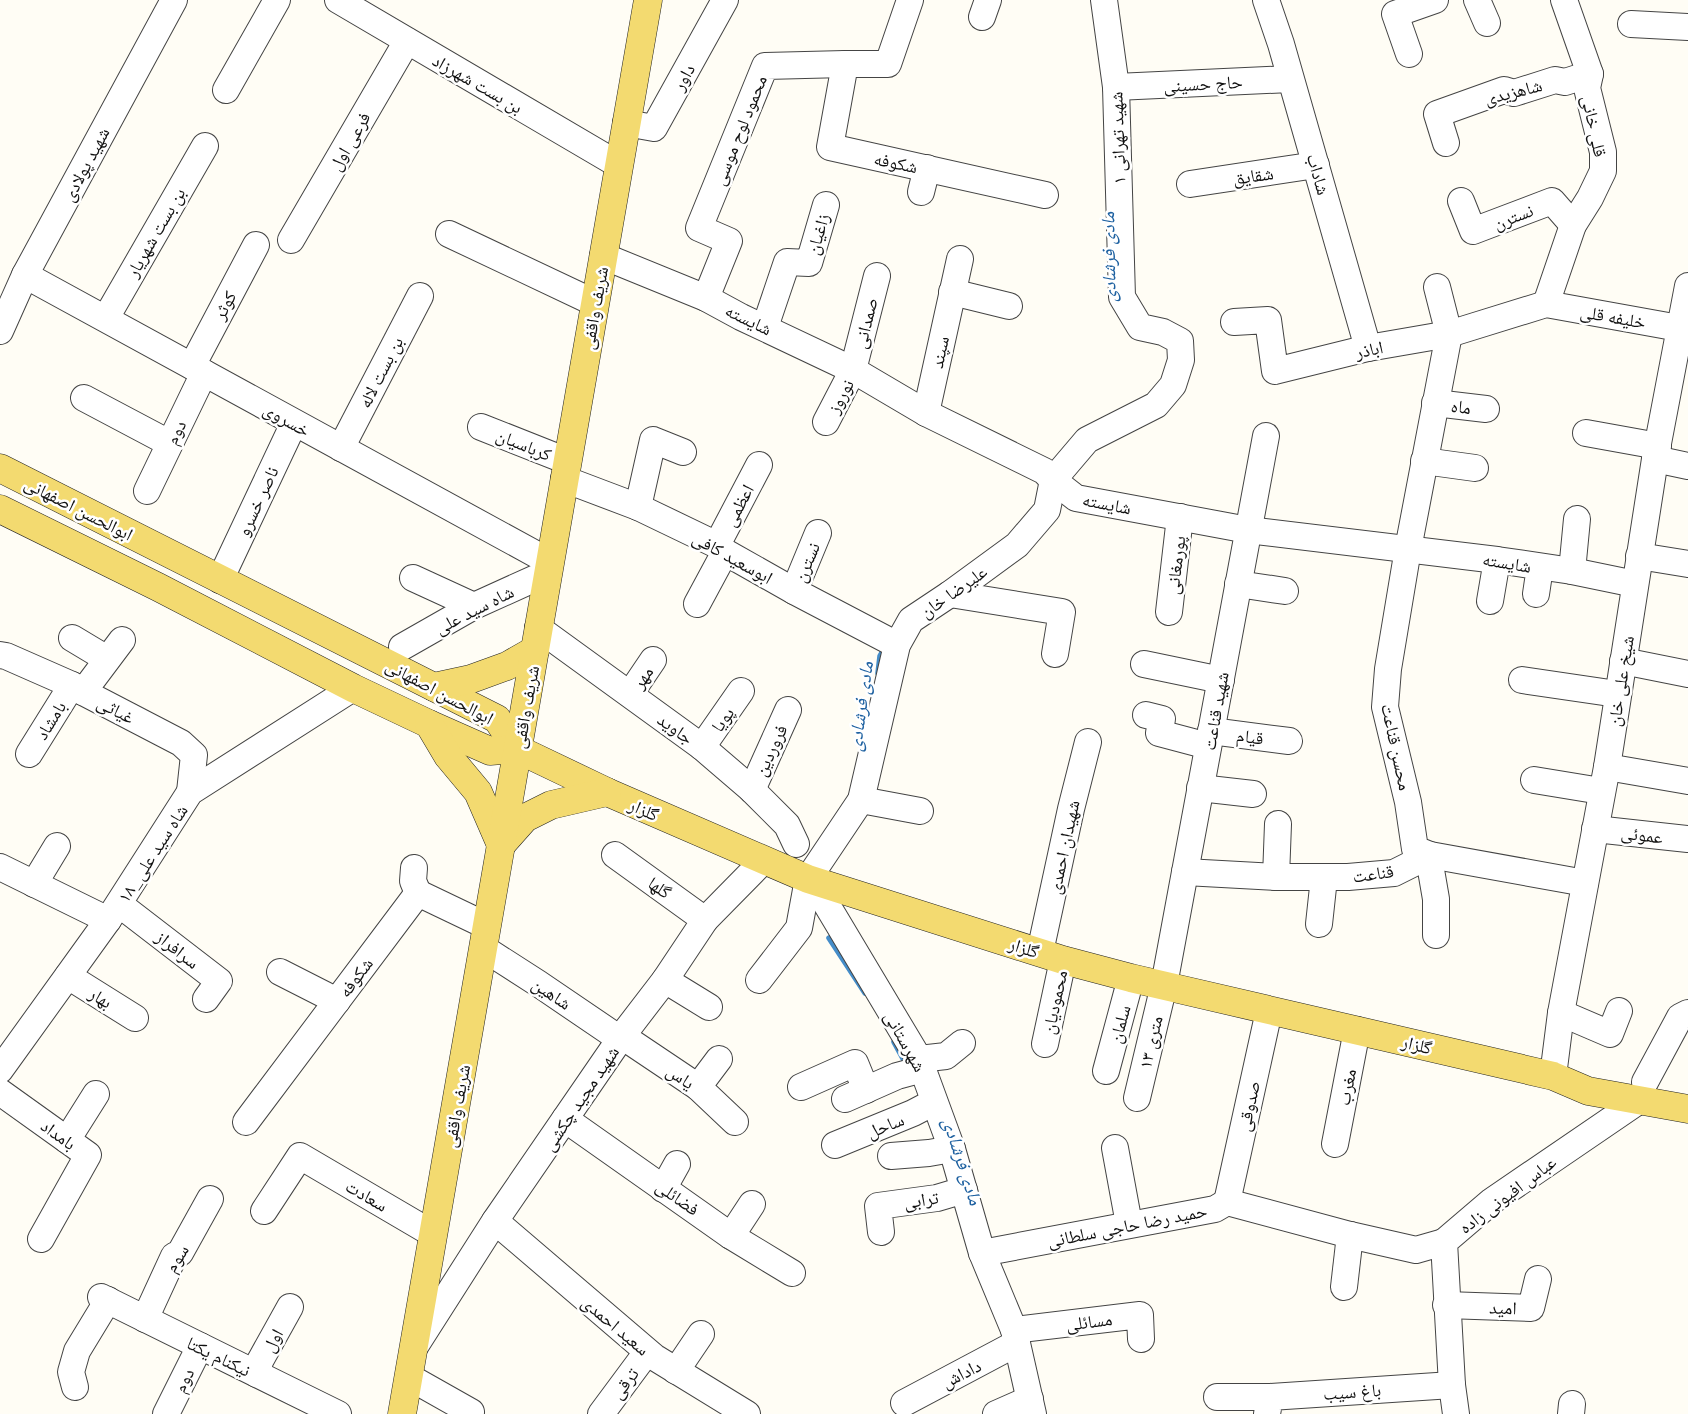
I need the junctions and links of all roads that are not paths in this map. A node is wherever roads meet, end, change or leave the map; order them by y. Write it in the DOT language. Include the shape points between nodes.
graph roads {
  1 [pos="174,0"];
  2 [pos="278,0"];
  3 [pos="338,0"];
  4 [pos="648,0"];
  5 [pos="725,0"];
  6 [pos="910,0"];
  7 [pos="1266,0"];
  8 [pos="1434,0"];
  9 [pos="1564,0"];
  10 [pos="1106,1"];
  11 [pos="1632,24"];
  12 [pos="1688,27"];
  13 [pos="407,41"];
  14 [pos="1409,54"];
  15 [pos="845,64"];
  16 [pos="1590,74"];
  17 [pos="1290,79"];
  18 [pos="1116,88"];
  19 [pos="226,90"];
  20 [pos="626,123"];
  21 [pos="1446,143"];
  22 [pos="205,146"];
  23 [pos="1316,165"];
  24 [pos="619,166"];
  25 [pos="1190,184"];
  26 [pos="1045,195"];
  27 [pos="1462,202"];
  28 [pos="826,205"];
  29 [pos="1573,225"];
  30 [pos="449,234"];
  31 [pos="291,240"];
  32 [pos="256,244"];
  33 [pos="603,256"];
  34 [pos="960,259"];
  35 [pos="25,274"];
  36 [pos="877,276"];
  37 [pos="1688,286"];
  38 [pos="1437,287"];
  39 [pos="952,292"];
  40 [pos="420,296"];
  41 [pos="706,298"];
  42 [pos="595,303"];
  43 [pos="1546,304"];
  44 [pos="1009,306"];
  45 [pos="106,318"];
  46 [pos="1234,322"];
  47 [pos="747,324"];
  48 [pos="1679,328"];
  49 [pos="0,331"];
  50 [pos="1449,334"];
  51 [pos="1368,348"];
  52 [pos="1681,356"];
  53 [pos="198,369"];
  54 [pos="853,370"];
  55 [pos="84,398"];
  56 [pos="1435,402"];
  57 [pos="1486,409"];
  58 [pos="926,413"];
  59 [pos="826,422"];
  60 [pos="294,423"];
  61 [pos="481,427"];
  62 [pos="1586,433"];
  63 [pos="1266,436"];
  64 [pos="169,443"];
  65 [pos="341,448"];
  66 [pos="683,452"];
  67 [pos="1656,452"];
  68 [pos="1424,461"];
  69 [pos="759,466"];
  70 [pos="1688,466"];
  71 [pos="0,468"];
  72 [pos="1475,468"];
  73 [pos="566,470"];
  74 [pos="1053,480"];
  75 [pos="147,491"];
  76 [pos="638,507"];
  77 [pos="0,509"];
  78 [pos="1180,517"];
  79 [pos="1577,519"];
  80 [pos="1248,530"];
  81 [pos="124,531"];
  82 [pos="818,534"];
  83 [pos="721,548"];
  84 [pos="1408,549"];
  85 [pos="170,554"];
  86 [pos="1639,556"];
  87 [pos="100,558"];
  88 [pos="1497,560"];
  89 [pos="1688,564"];
  90 [pos="1540,567"];
  91 [pos="549,568"];
  92 [pos="1572,571"];
  93 [pos="413,578"];
  94 [pos="220,580"];
  95 [pos="1238,584"];
  96 [pos="1634,584"];
  97 [pos="158,587"];
  98 [pos="794,591"];
  99 [pos="1285,591"];
  100 [pos="950,594"];
  101 [pos="1536,594"];
  102 [pos="1490,601"];
  103 [pos="697,604"];
  104 [pos="474,606"];
  105 [pos="1169,612"];
  106 [pos="72,638"];
  107 [pos="536,639"];
  108 [pos="887,639"];
  109 [pos="402,647"];
  110 [pos="1055,654"];
  111 [pos="0,655"];
  112 [pos="653,660"];
  113 [pos="1624,660"];
  114 [pos="1144,664"];
  115 [pos="1688,674"];
  116 [pos="1221,680"];
  117 [pos="1522,680"];
  118 [pos="434,687"];
  119 [pos="353,688"];
  120 [pos="77,689"];
  121 [pos="742,691"];
  122 [pos="630,694"];
  123 [pos="1617,694"];
  124 [pos="788,710"];
  125 [pos="429,724"];
  126 [pos="1151,732"];
  127 [pos="1210,738"];
  128 [pos="1289,741"];
  129 [pos="1088,742"];
  130 [pos="702,747"];
  131 [pos="517,749"];
  132 [pos="28,754"];
  133 [pos="1604,779"];
  134 [pos="1534,780"];
  135 [pos="1688,781"];
  136 [pos="1200,788"];
  137 [pos="752,790"];
  138 [pos="190,792"];
  139 [pos="607,792"];
  140 [pos="1253,794"];
  141 [pos="860,800"];
  142 [pos="920,811"];
  143 [pos="1278,824"];
  144 [pos="1595,829"];
  145 [pos="1688,839"];
  146 [pos="796,844"];
  147 [pos="501,845"];
  148 [pos="57,846"];
  149 [pos="615,855"];
  150 [pos="1430,855"];
  151 [pos="763,861"];
  152 [pos="0,867"];
  153 [pos="1185,872"];
  154 [pos="1276,877"];
  155 [pos="1324,878"];
  156 [pos="810,880"];
  157 [pos="1585,883"];
  158 [pos="34,884"];
  159 [pos="114,912"];
  160 [pos="705,920"];
  161 [pos="1319,924"];
  162 [pos="1436,935"];
  163 [pos="485,937"];
  164 [pos="1052,956"];
  165 [pos="280,972"];
  166 [pos="68,976"];
  167 [pos="1131,978"];
  168 [pos="665,980"];
  169 [pos="759,980"];
  170 [pos="1164,985"];
  171 [pos="206,1000"];
  172 [pos="337,1001"];
  173 [pos="709,1007"];
  174 [pos="1268,1011"];
  175 [pos="1619,1011"];
  176 [pos="1561,1013"];
  177 [pos="1688,1013"];
  178 [pos="134,1018"];
  179 [pos="1358,1030"];
  180 [pos="622,1036"];
  181 [pos="962,1043"];
  182 [pos="1045,1044"];
  183 [pos="719,1059"];
  184 [pos="921,1064"];
  185 [pos="0,1070"];
  186 [pos="1106,1070"];
  187 [pos="1553,1076"];
  188 [pos="698,1087"];
  189 [pos="802,1087"];
  190 [pos="1642,1091"];
  191 [pos="1688,1091"];
  192 [pos="0,1092"];
  193 [pos="96,1094"];
  194 [pos="1137,1098"];
  195 [pos="924,1108"];
  196 [pos="1688,1109"];
  197 [pos="565,1118"];
  198 [pos="246,1122"];
  199 [pos="735,1122"];
  200 [pos="67,1140"];
  201 [pos="1335,1144"];
  202 [pos="835,1145"];
  203 [pos="1115,1148"];
  204 [pos="941,1151"];
  205 [pos="891,1156"];
  206 [pos="677,1164"];
  207 [pos="663,1188"];
  208 [pos="964,1190"];
  209 [pos="210,1199"];
  210 [pos="1227,1202"];
  211 [pos="752,1204"];
  212 [pos="264,1211"];
  213 [pos="495,1221"];
  214 [pos="1129,1224"];
  215 [pos="881,1232"];
  216 [pos="433,1234"];
  217 [pos="1350,1235"];
  218 [pos="731,1236"];
  219 [pos="41,1239"];
  220 [pos="1444,1242"];
  221 [pos="982,1253"];
  222 [pos="792,1273"];
  223 [pos="1538,1279"];
  224 [pos="1344,1287"];
  225 [pos="1446,1305"];
  226 [pos="290,1307"];
  227 [pos="145,1318"];
  228 [pos="701,1334"];
  229 [pos="1140,1339"];
  230 [pos="1010,1342"];
  231 [pos="200,1346"];
  232 [pos="414,1348"];
  233 [pos="647,1352"];
  234 [pos="676,1371"];
  235 [pos="258,1374"];
  236 [pos="409,1377"];
  237 [pos="1452,1385"];
  238 [pos="75,1387"];
  239 [pos="1216,1396"];
  240 [pos="904,1403"];
  241 [pos="1269,1405"];
  242 [pos="1032,1407"];
  243 [pos="470,1412"];
  244 [pos="1000,1413"];
  245 [pos="166,1414"];
  246 [pos="338,1414"];
  247 [pos="402,1414"];
  248 [pos="601,1414"];
  249 [pos="747,1414"];
  250 [pos="1456,1414"];
  1 -- 35 [label="street, شهید پولادی"];
  2 -- 19 [label="street"];
  3 -- 13 [label="street, بن بست شهرزاد"];
  4 -- 20 [label="main road, شریف واقفی"];
  5 -- 20 [label="street, داور" via="654,128"];
  6 -- 15 [label="street, محمود لوح موسی" via="888,64"];
  7 -- 17 [label="street, شاداب"];
  8 -- 14 [label="street" via="1395,14"];
  9 -- 16 [label="street, قلی خانی"];
  10 -- 18 [label="street, شهید تهرانی ۱"];
  11 -- 12 [label="street" via="1658,15"];
  13 -- 24 [label="street, بن بست شهرزاد"];
  13 -- 31 [label="street, فرعی اول"];
  15 -- 26 [label="street, شکوفه" via="830,147 924,180"];
  15 -- 41 [label="street, محمود لوح موسی" via="765,66 699,228 728,241"];
  16 -- 21 [label="street, شاهزیدی" via="1565,82 1555,80 1514,93 1504,90 1437,114"];
  16 -- 29 [label="street, قلی خانی" via="1587,88 1603,152 1603,171"];
  17 -- 18 [label="street, حاج حسینی"];
  17 -- 23 [label="street, شاداب"];
  18 -- 74 [label="street, شهید تهرانی ۱" via="1122,297 1140,327 1163,332 1180,342 1181,360 1173,385 1156,405 1087,440"];
  20 -- 24 [label="main road, شریف واقفی"];
  22 -- 45 [label="street, بن بست شهریار"];
  23 -- 25 [label="street, شقایق"];
  23 -- 51 [label="street, شاداب"];
  24 -- 33 [label="main road, شریف واقفی"];
  27 -- 29 [label="street, نسترن" via="1473,231 1552,201"];
  28 -- 47 [label="street, زاغیان" via="809,263 787,262"];
  29 -- 43 [label="street, قلی خانی"];
  30 -- 42 [label="street"];
  32 -- 53 [label="street, کوثر"];
  33 -- 41 [label="street, شایسته"];
  33 -- 42 [label="main road, شریف واقفی"];
  34 -- 39 [label="street, سپند"];
  35 -- 45 [label="street, خسروی"];
  35 -- 49 [label="street, شهید پولادی"];
  36 -- 54 [label="street, صمدانی"];
  37 -- 48 [label="street, شیخ علی خان"];
  38 -- 50 [label="street"];
  39 -- 44 [label="street"];
  39 -- 58 [label="street, سپند"];
  40 -- 65 [label="street, بن بست لاله"];
  41 -- 47 [label="street, شایسته"];
  42 -- 73 [label="main road, شریف واقفی"];
  43 -- 48 [label="street, خلیفه قلی"];
  43 -- 50 [label="street, اباذر"];
  45 -- 53 [label="street, خسروی"];
  46 -- 51 [label="street, اباذر" via="1268,320 1275,371"];
  47 -- 54 [label="street, شایسته"];
  48 -- 52 [label="street, شیخ علی خان"];
  50 -- 51 [label="street, اباذر"];
  50 -- 56 [label="street"];
  52 -- 67 [label="street, شیخ علی خان"];
  53 -- 60 [label="street, خسروی"];
  53 -- 64 [label="street, دوم"];
  54 -- 58 [label="street, شایسته"];
  54 -- 59 [label="street, نوروز"];
  55 -- 64 [label="street"];
  56 -- 57 [label="street, ماه"];
  56 -- 68 [label="street"];
  58 -- 74 [label="street, شایسته" via="1044,471"];
  60 -- 65 [label="street, خسروی"];
  60 -- 94 [label="street, ناصر خسرو"];
  61 -- 73 [label="street, کرباسیان"];
  62 -- 67 [label="street"];
  63 -- 80 [label="street, شهید قناعت"];
  64 -- 75 [label="street, دوم"];
  65 -- 91 [label="street, خسروی"];
  66 -- 76 [label="street" via="653,440"];
  67 -- 70 [label="street"];
  67 -- 86 [label="street, شیخ علی خان"];
  68 -- 72 [label="street"];
  68 -- 84 [label="street"];
  69 -- 83 [label="street, اعظمی"];
  71 -- 81 [label="main road, ابوالحسن اصفهانی"];
  73 -- 76 [label="street, ابوسعید کافی"];
  73 -- 91 [label="main road, شریف واقفی"];
  74 -- 78 [label="street, شایسته" via="1076,498"];
  74 -- 100 [label="street, علیرضا خان" via="1047,510 1017,545"];
  76 -- 83 [label="street, ابوسعید کافی"];
  77 -- 87 [label="main road, ابوالحسن اصفهانی"];
  78 -- 80 [label="street, شایسته"];
  78 -- 105 [label="street, پورمغانی"];
  79 -- 92 [label="street"];
  80 -- 84 [label="street, شایسته"];
  80 -- 95 [label="street, شهید قناعت"];
  81 -- 85 [label="main road, ابوالحسن اصفهانی"];
  81 -- 87 [label="main road" via="124,546 120,552"];
  82 -- 98 [label="street, نسترن"];
  83 -- 98 [label="street, ابوسعید کافی"];
  83 -- 103 [label="street, اعظمی"];
  84 -- 88 [label="street, شایسته"];
  84 -- 150 [label="street, محسن قناعت" via="1385,707 1408,802 1415,849"];
  85 -- 94 [label="main road, ابوالحسن اصفهانی"];
  85 -- 97 [label="main road" via="156,560 152,566 151,574"];
  86 -- 89 [label="street"];
  86 -- 96 [label="street, شیخ علی خان"];
  87 -- 97 [label="main road, ابوالحسن اصفهانی"];
  88 -- 90 [label="street, شایسته"];
  88 -- 102 [label="street"];
  90 -- 92 [label="street, شایسته"];
  90 -- 101 [label="street"];
  91 -- 104 [label="street, شاه سید علی"];
  91 -- 107 [label="main road, شریف واقفی"];
  92 -- 96 [label="street, شایسته"];
  93 -- 104 [label="street"];
  94 -- 118 [label="main road, ابوالحسن اصفهانی"];
  95 -- 99 [label="street"];
  95 -- 116 [label="street, شهید قناعت"];
  96 -- 113 [label="street, شیخ علی خان"];
  97 -- 119 [label="main road, ابوالحسن اصفهانی"];
  98 -- 108 [label="street, ابوسعید کافی"];
  100 -- 108 [label="street, علیرضا خان"];
  100 -- 110 [label="street" via="1062,612"];
  104 -- 109 [label="street, شاه سید علی"];
  106 -- 120 [label="street, بامشاد" via="115,649"];
  107 -- 118 [label="main road" via="507,666 471,679"];
  107 -- 122 [label="street, جاوید"];
  107 -- 131 [label="main road, شریف واقفی"];
  108 -- 141 [label="street, علیرضا خان"];
  111 -- 120 [label="street, غیاثی"];
  112 -- 122 [label="street, مهر"];
  113 -- 115 [label="street"];
  113 -- 123 [label="street, شیخ علی خان"];
  114 -- 116 [label="street"];
  116 -- 127 [label="street, شهید قناعت"];
  117 -- 123 [label="street"];
  118 -- 131 [label="main road, ابوالحسن اصفهانی" via="497,719"];
  119 -- 125 [label="main road, ابوالحسن اصفهانی"];
  119 -- 138 [label="street, ۱۸_شاه سید علی"];
  120 -- 132 [label="street, بامشاد"];
  120 -- 138 [label="street, غیاثی" via="182,743 194,755"];
  121 -- 130 [label="street, پویا"];
  122 -- 130 [label="street, جاوید"];
  123 -- 133 [label="street, شیخ علی خان"];
  124 -- 137 [label="street, فروردین"];
  125 -- 131 [label="main road, ابوالحسن اصفهانی" via="490,751"];
  125 -- 147 [label="main road" via="448,756 478,792"];
  126 -- 127 [label="street, قیام"];
  127 -- 128 [label="street, قیام"];
  127 -- 136 [label="street, شهید قناعت"];
  129 -- 164 [label="street, شهیدان احمدی" via="1071,809"];
  130 -- 137 [label="street, جاوید"];
  131 -- 139 [label="main road, گلزار"];
  131 -- 147 [label="main road, شریف واقفی"];
  133 -- 134 [label="street"];
  133 -- 135 [label="street"];
  133 -- 144 [label="street, شیخ علی خان"];
  136 -- 140 [label="street"];
  136 -- 153 [label="street, شهید قناعت"];
  137 -- 146 [label="street, جاوید" via="786,825"];
  138 -- 159 [label="street, ۱۸_شاه سید علی"];
  139 -- 147 [label="main road" via="551,805 525,818"];
  139 -- 151 [label="main road, گلزار"];
  141 -- 142 [label="street"];
  141 -- 156 [label="street, علیرضا خان"];
  143 -- 154 [label="street"];
  144 -- 145 [label="street, عموئی"];
  144 -- 157 [label="street, شیخ علی خان"];
  147 -- 163 [label="main road, شریف واقفی"];
  148 -- 158 [label="street"];
  149 -- 160 [label="street, گلها"];
  150 -- 155 [label="street, قناعت" via="1394,873"];
  150 -- 157 [label="street"];
  150 -- 162 [label="street" via="1436,899"];
  151 -- 156 [label="main road, گلزار"];
  151 -- 160 [label="street, شهید مجید چکشی"];
  152 -- 158 [label="street"];
  153 -- 154 [label="street, قناعت"];
  153 -- 170 [label="street, شهید قناعت"];
  154 -- 155 [label="street, قناعت"];
  155 -- 161 [label="street"];
  156 -- 164 [label="main road, گلزار"];
  156 -- 169 [label="street" via="799,928"];
  156 -- 184 [label="street, شهرستانی"];
  157 -- 176 [label="street, شیخ علی خان"];
  158 -- 159 [label="street"];
  159 -- 166 [label="street, ۱۸_شاه سید علی"];
  159 -- 171 [label="street, سرافراز" via="219,981"];
  160 -- 168 [label="street, شهید مجید چکشی"];
  163 -- 172 [label="street, شکوفه" via="416,880"];
  163 -- 180 [label="street, شاهین" via="539,984 614,1035"];
  163 -- 216 [label="main road, شریف واقفی"];
  164 -- 167 [label="main road, گلزار"];
  164 -- 182 [label="street, محمودیان"];
  165 -- 172 [label="street"];
  166 -- 178 [label="street, بهار"];
  166 -- 185 [label="street, ۱۸_شاه سید علی"];
  167 -- 170 [label="main road, گلزار"];
  167 -- 186 [label="street, سلمان"];
  168 -- 173 [label="street"];
  168 -- 180 [label="street, شهید مجید چکشی"];
  170 -- 174 [label="main road, گلزار"];
  170 -- 194 [label="street, ۱۳ متری"];
  172 -- 198 [label="street, شکوفه"];
  174 -- 179 [label="main road, گلزار"];
  174 -- 210 [label="street, صدوقی"];
  175 -- 176 [label="street" via="1610,1034"];
  176 -- 187 [label="street, شیخ علی خان"];
  177 -- 190 [label="street" via="1680,1017"];
  179 -- 187 [label="main road, گلزار"];
  179 -- 201 [label="street, مغرب"];
  180 -- 188 [label="street, یاس"];
  180 -- 197 [label="street, شهید مجید چکشی"];
  181 -- 184 [label="street" via="946,1056"];
  183 -- 188 [label="street"];
  184 -- 189 [label="street" via="855,1094 855,1063"];
  184 -- 195 [label="street, شهرستانی"];
  187 -- 190 [label="main road, گلزار" via="1588,1091"];
  188 -- 199 [label="street, یاس"];
  190 -- 191 [label="main road, گلزار"];
  190 -- 196 [label="main road, گلزار"];
  190 -- 220 [label="street, عباس افیونی زاده" via="1492,1201"];
  192 -- 200 [label="street, بامداد"];
  193 -- 200 [label="street"];
  195 -- 202 [label="street, ساحل"];
  195 -- 204 [label="street, شهرستانی"];
  197 -- 207 [label="street, فضائلی"];
  197 -- 213 [label="street, شهید مجید چکشی"];
  200 -- 219 [label="street, بامداد" via="88,1155"];
  203 -- 214 [label="street"];
  204 -- 205 [label="street"];
  204 -- 208 [label="street, شهرستانی"];
  206 -- 207 [label="street"];
  207 -- 218 [label="street, فضائلی" via="698,1200"];
  208 -- 215 [label="street, ترابی" via="938,1198 878,1197"];
  208 -- 221 [label="street, شهرستانی"];
  209 -- 227 [label="street, سوم" via="180,1253 174,1256"];
  210 -- 214 [label="street, حمید رضا حاجی سلطانی" via="1215,1209"];
  210 -- 217 [label="street, حمید رضا حاجی سلطانی"];
  211 -- 218 [label="street"];
  212 -- 216 [label="street, سعادت" via="300,1156"];
  213 -- 232 [label="street, شهید مجید چکشی"];
  213 -- 233 [label="street, سعید احمدی"];
  214 -- 221 [label="street, حمید رضا حاجی سلطانی"];
  216 -- 232 [label="main road, شریف واقفی"];
  217 -- 220 [label="street, حمید رضا حاجی سلطانی" via="1416,1250"];
  217 -- 224 [label="street"];
  218 -- 222 [label="street, فضائلی"];
  220 -- 225 [label="street, عباس افیونی زاده"];
  221 -- 230 [label="street, شهرستانی"];
  223 -- 225 [label="street, امید" via="1531,1308"];
  225 -- 237 [label="street, عباس افیونی زاده"];
  226 -- 235 [label="street, اول" via="260,1361"];
  227 -- 231 [label="street, نیکنام یکتا"];
  227 -- 238 [label="street, نیکنام یکتا" via="104,1299 72,1348 70,1372"];
  228 -- 234 [label="street"];
  229 -- 230 [label="street, مسائلی" via="1140,1316"];
  230 -- 240 [label="street, داداش"];
  230 -- 242 [label="street, شهرستانی"];
  231 -- 235 [label="street, نیکنام یکتا"];
  231 -- 245 [label="street, دوم"];
  232 -- 236 [label="main road, شریف واقفی"];
  233 -- 234 [label="street, سعید احمدی"];
  233 -- 248 [label="street, ترقی"];
  234 -- 249 [label="street, سعید احمدی"];
  235 -- 246 [label="street, نیکنام یکتا"];
  236 -- 243 [label="street"];
  236 -- 247 [label="main road, شریف واقفی"];
  237 -- 241 [label="street, باغ سیب"];
  237 -- 250 [label="street, عباس افیونی زاده"];
  239 -- 241 [label="street, باغ سیب"];
  242 -- 244 [label="street"];
}
